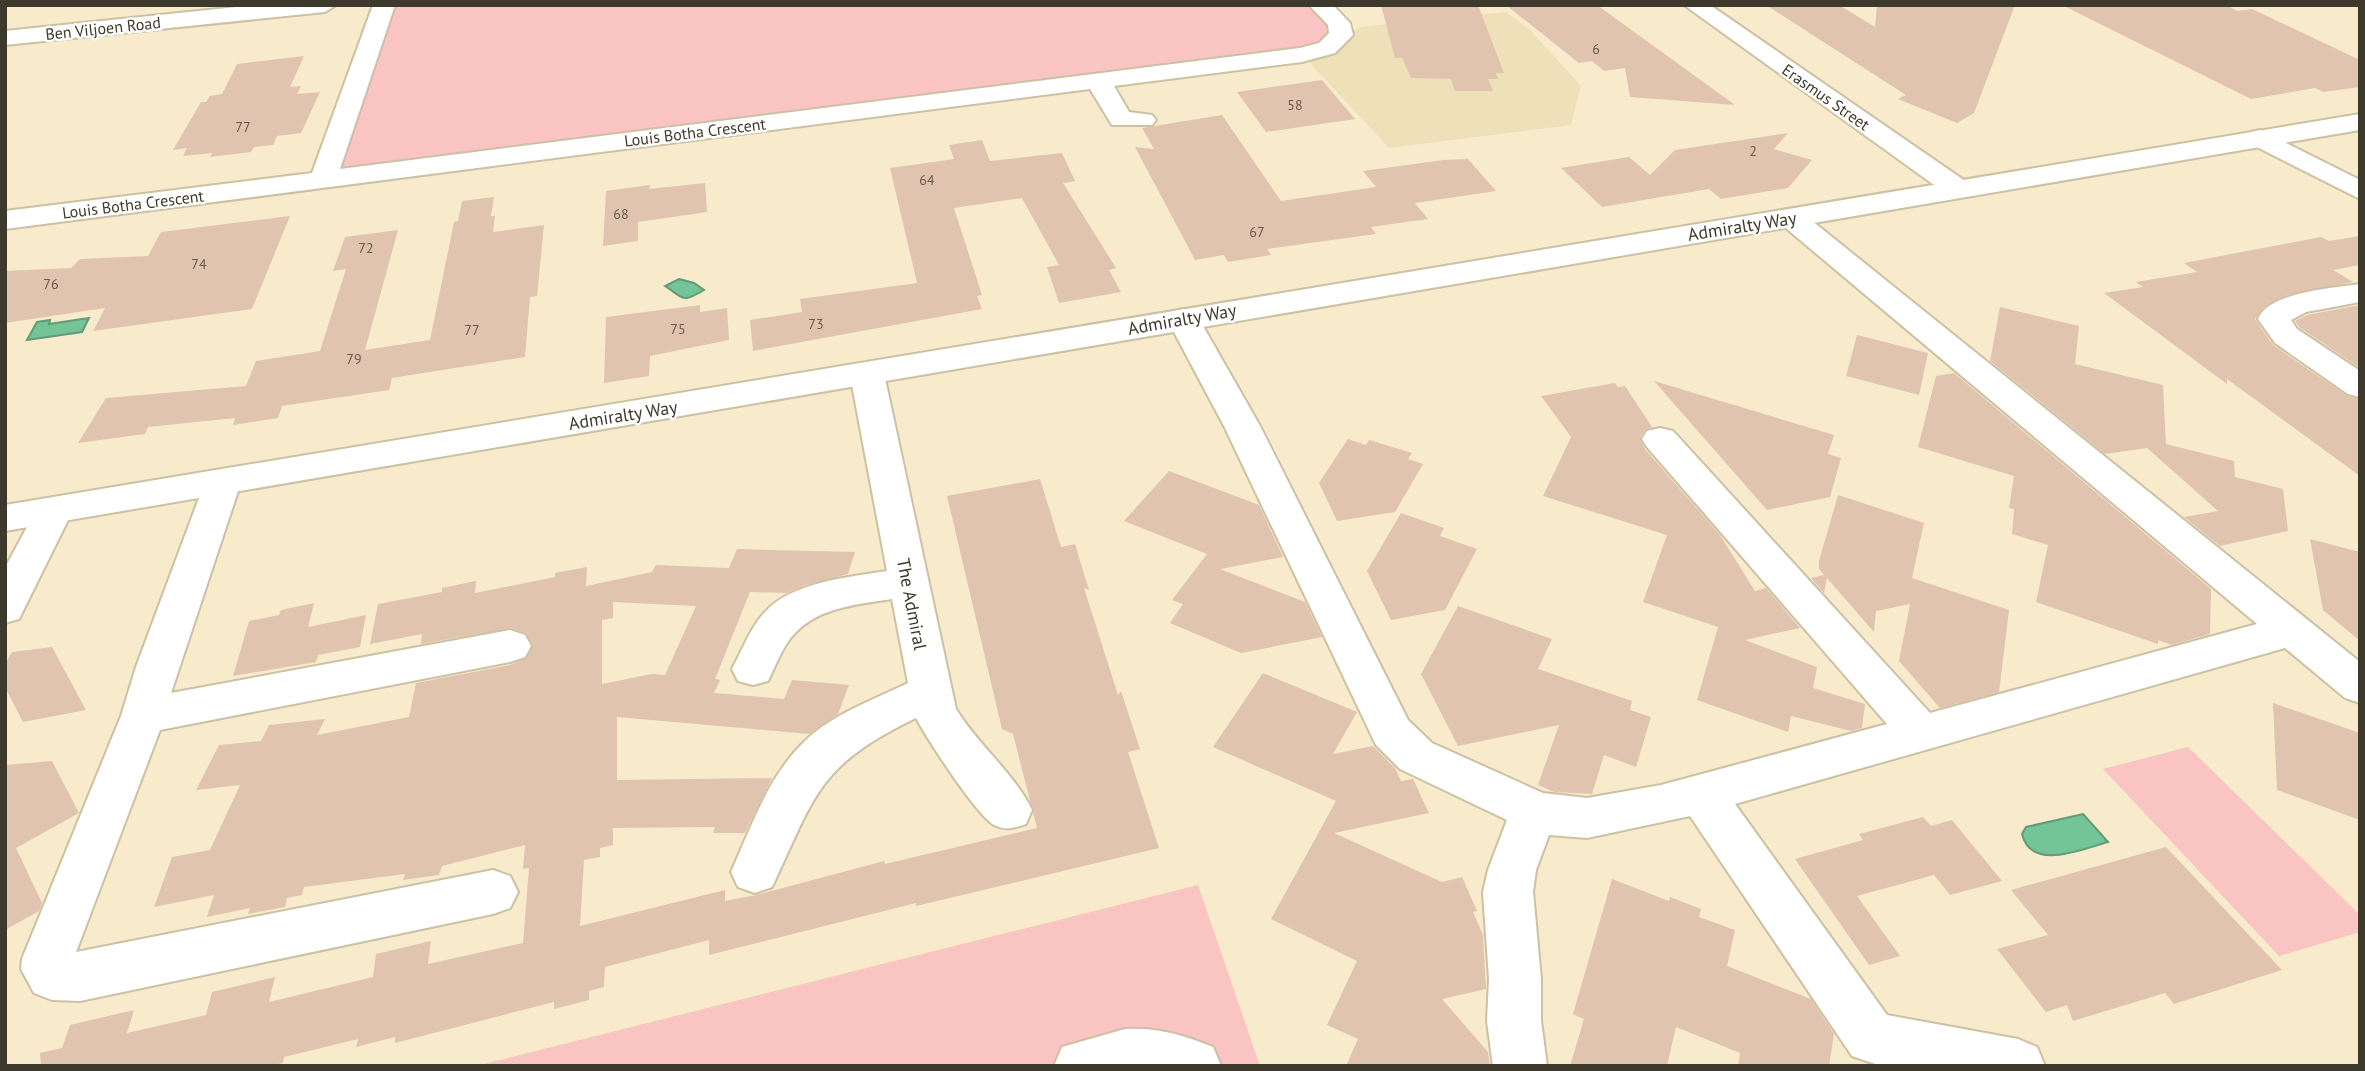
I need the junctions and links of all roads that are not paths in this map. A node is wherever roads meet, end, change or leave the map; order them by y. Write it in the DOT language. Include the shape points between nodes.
graph roads {
  1 [pos="325,5"];
  2 [pos="384,5"];
  3 [pos="1320,5"];
  4 [pos="1695,5"];
  5 [pos="5,38"];
  6 [pos="1098,81"];
  7 [pos="1143,120"];
  8 [pos="2360,122"];
  9 [pos="2260,138"];
  10 [pos="323,179"];
  11 [pos="1958,189"];
  12 [pos="2360,191"];
  13 [pos="1791,218"];
  14 [pos="5,220"];
  15 [pos="2360,293"];
  16 [pos="1183,319"];
  17 [pos="867,374"];
  18 [pos="2360,387"];
  19 [pos="1660,439"];
  20 [pos="223,482"];
  21 [pos="54,510"];
  22 [pos="5,518"];
  23 [pos="908,582"];
  24 [pos="5,608"];
  25 [pos="2293,631"];
  26 [pos="510,646"];
  27 [pos="753,669"];
  28 [pos="2360,686"];
  29 [pos="929,692"];
  30 [pos="143,716"];
  31 [pos="1919,731"];
  32 [pos="1702,793"];
  33 [pos="1009,810"];
  34 [pos="1534,811"];
  35 [pos="755,872"];
  36 [pos="493,892"];
  37 [pos="1869,1052"];
  38 [pos="1081,1066"];
  39 [pos="1194,1066"];
  40 [pos="1520,1066"];
  41 [pos="2018,1066"];
  1 -- 5 [label="street, Ben Viljoen Road"];
  2 -- 10 [label="street"];
  3 -- 6 [label="street, Louis Botha Crescent" via="1339,23 1341,35 1314,53"];
  4 -- 11 [label="street, Erasmus Street"];
  6 -- 7 [label="street" via="1121,120"];
  6 -- 10 [label="street, Louis Botha Crescent"];
  8 -- 9 [label="street, Admiralty Way"];
  9 -- 11 [label="street, Admiralty Way"];
  9 -- 12 [label="street"];
  10 -- 14 [label="street, Louis Botha Crescent"];
  11 -- 13 [label="street, Admiralty Way"];
  13 -- 16 [label="street, Admiralty Way"];
  13 -- 25 [label="street"];
  15 -- 18 [label="street" via="2297,304 2275,315 2274,320 2301,348"];
  16 -- 17 [label="street, Admiralty Way"];
  16 -- 34 [label="street" via="1242,426 1392,732 1416,756"];
  17 -- 20 [label="street, Admiralty Way"];
  17 -- 23 [label="street, The Admiral"];
  19 -- 31 [label="street"];
  20 -- 21 [label="street, Admiralty Way"];
  20 -- 30 [label="street"];
  21 -- 22 [label="street, Admiralty Way"];
  21 -- 24 [label="street"];
  23 -- 27 [label="street" via="799,610 780,622"];
  23 -- 29 [label="street, The Admiral"];
  25 -- 28 [label="street"];
  25 -- 31 [label="street"];
  26 -- 30 [label="street"];
  29 -- 33 [label="street, The Admiral" via="939,722 953,743"];
  29 -- 35 [label="street" via="822,753 781,815"];
  30 -- 36 [label="street" via="48,959 52,976 80,977"];
  31 -- 32 [label="street"];
  32 -- 34 [label="street" via="1605,816 1557,817"];
  32 -- 37 [label="street"];
  34 -- 40 [label="street" via="1508,892"];
  37 -- 41 [label="street" via="1928,1051"];
  38 -- 39 [label="street" via="1123,1054 1168,1057"];
}
